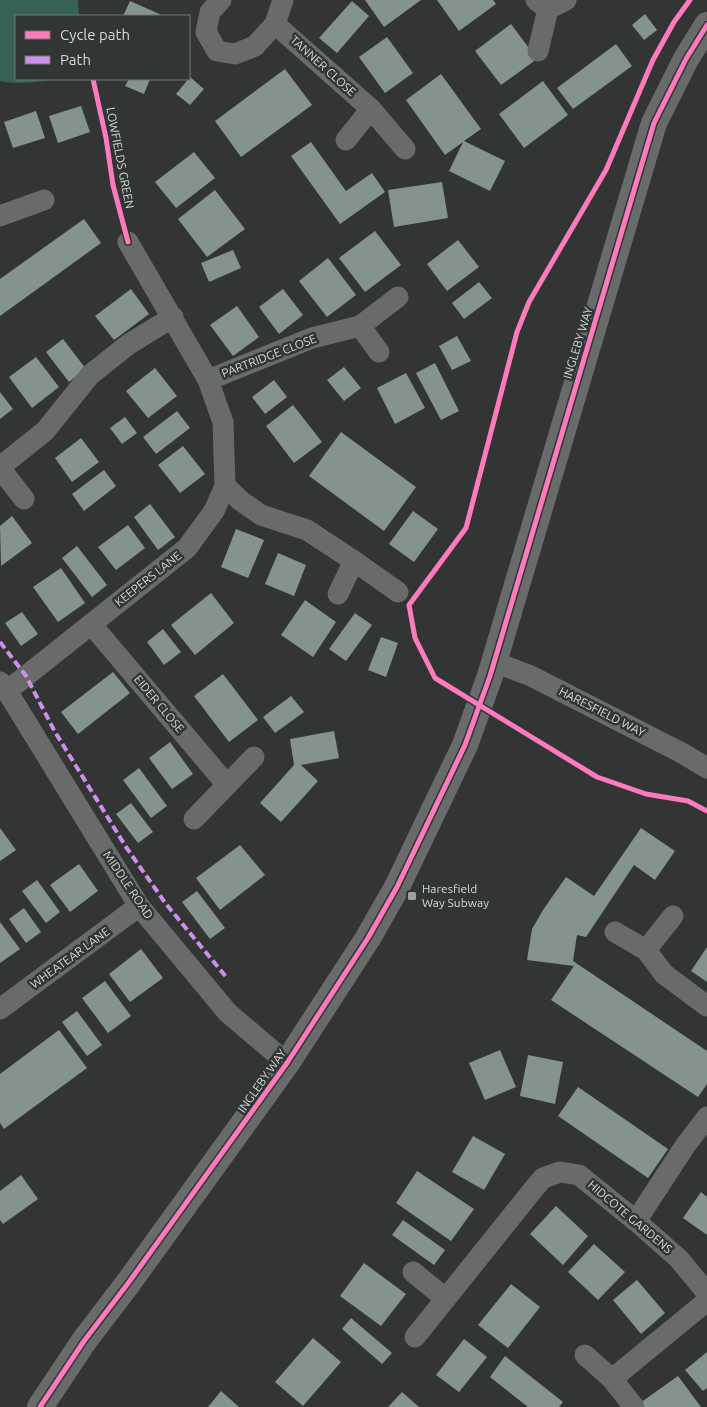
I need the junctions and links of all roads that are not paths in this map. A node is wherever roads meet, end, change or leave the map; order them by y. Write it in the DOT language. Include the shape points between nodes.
graph roads {
  1 [pos="221,0"];
  2 [pos="283,0"];
  3 [pos="550,3"];
  4 [pos="275,24"];
  5 [pos="707,25"];
  6 [pos="538,51"];
  7 [pos="371,109"];
  8 [pos="346,140"];
  9 [pos="405,149"];
  10 [pos="44,200"];
  11 [pos="0,216"];
  12 [pos="128,242"];
  13 [pos="398,297"];
  14 [pos="173,317"];
  15 [pos="360,326"];
  16 [pos="379,352"];
  17 [pos="208,380"];
  18 [pos="0,467"];
  19 [pos="225,486"];
  20 [pos="24,499"];
  21 [pos="354,561"];
  22 [pos="398,592"];
  23 [pos="338,594"];
  24 [pos="91,624"];
  25 [pos="492,669"];
  26 [pos="4,687"];
  27 [pos="254,757"];
  28 [pos="707,768"];
  29 [pos="227,785"];
  30 [pos="194,819"];
  31 [pos="139,906"];
  32 [pos="673,916"];
  33 [pos="615,932"];
  34 [pos="646,950"];
  35 [pos="707,1006"];
  36 [pos="0,1009"];
  37 [pos="287,1063"];
  38 [pos="707,1117"];
  39 [pos="636,1221"];
  40 [pos="413,1272"];
  41 [pos="707,1292"];
  42 [pos="445,1298"];
  43 [pos="707,1301"];
  44 [pos="415,1337"];
  45 [pos="585,1355"];
  46 [pos="612,1379"];
  47 [pos="40,1407"];
  48 [pos="634,1407"];
  1 -- 4 [label="street" via="210,12 206,32 217,51 235,54 255,46"];
  2 -- 4 [label="street"];
  3 -- 6 [label="street"];
  4 -- 7 [label="street, TANNER CLOSE"];
  5 -- 25 [label="street, INGLEBY WAY" via="654,123"];
  7 -- 8 [label="street"];
  7 -- 9 [label="street, TANNER CLOSE"];
  10 -- 11 [label="street"];
  12 -- 14 [label="street, KEEPERS LANE"];
  13 -- 15 [label="street, PARTRIDGE CLOSE"];
  14 -- 17 [label="street, KEEPERS LANE"];
  14 -- 18 [label="street" via="129,344 90,376 45,431"];
  15 -- 16 [label="street"];
  15 -- 17 [label="street, PARTRIDGE CLOSE" via="312,338"];
  17 -- 19 [label="street, KEEPERS LANE" via="223,422"];
  18 -- 20 [label="street"];
  19 -- 21 [label="street" via="261,514 307,530"];
  19 -- 24 [label="street, KEEPERS LANE" via="214,511 187,548"];
  21 -- 22 [label="street"];
  21 -- 23 [label="street"];
  24 -- 26 [label="street, KEEPERS LANE"];
  24 -- 29 [label="street, EIDER CLOSE"];
  25 -- 28 [label="street, HARESFIELD WAY" via="531,676"];
  25 -- 37 [label="street, INGLEBY WAY" via="465,745 397,887"];
  26 -- 31 [label="street, MIDDLE ROAD"];
  27 -- 29 [label="street"];
  29 -- 30 [label="street"];
  31 -- 36 [label="street, WHEATEAR LANE"];
  31 -- 37 [label="street, MIDDLE ROAD" via="228,1013"];
  32 -- 34 [label="street"];
  33 -- 34 [label="street"];
  34 -- 35 [label="street" via="664,974"];
  37 -- 47 [label="street, INGLEBY WAY" via="84,1341"];
  38 -- 39 [label="street"];
  39 -- 41 [label="street, HIDCOTE GARDENS" via="679,1259"];
  39 -- 42 [label="street, HIDCOTE GARDENS" via="579,1175 560,1172 543,1178"];
  40 -- 42 [label="street"];
  42 -- 44 [label="street, HIDCOTE GARDENS"];
  43 -- 46 [label="street"];
  45 -- 46 [label="street"];
  46 -- 48 [label="street"];
}
